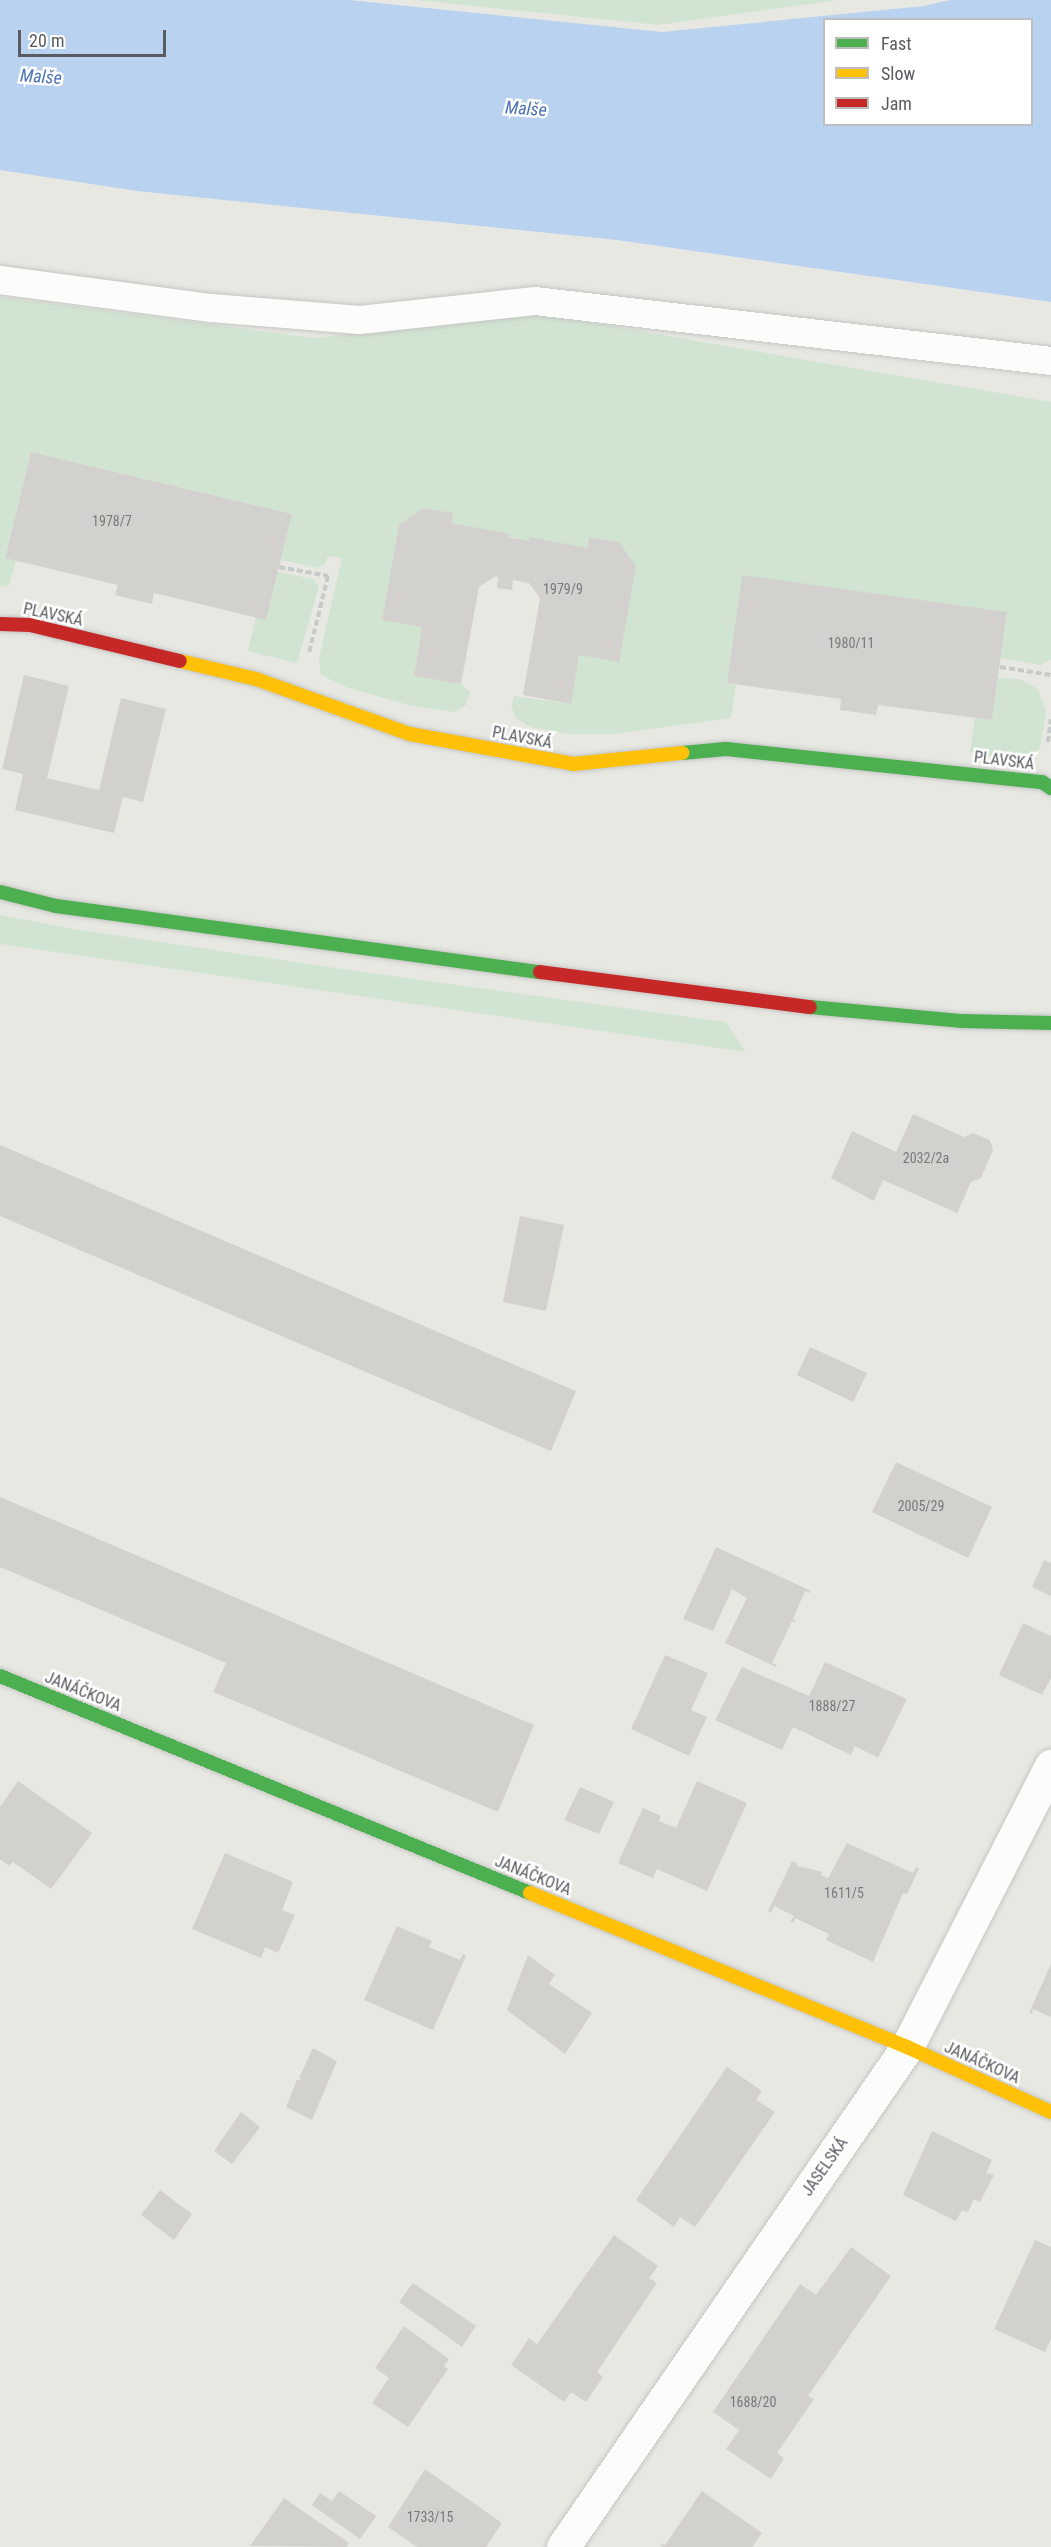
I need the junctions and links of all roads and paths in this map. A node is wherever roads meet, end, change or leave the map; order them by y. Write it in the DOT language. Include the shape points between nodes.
graph roads {
  1 [pos="0,280"];
  2 [pos="1051,361"];
  3 [pos="279,567"];
  4 [pos="0,624"];
  5 [pos="1000,667"];
  6 [pos="1051,675"];
  7 [pos="299,695"];
  8 [pos="1051,788"];
  9 [pos="0,892"];
  10 [pos="1051,1023"];
  11 [pos="0,1677"];
  12 [pos="1051,1766"];
  13 [pos="907,2047"];
  14 [pos="1051,2112"];
  15 [pos="563,2547"];
  1 -- 2 [label="lane" via="211,309 360,320 535,301"];
  3 -- 7 [label="path" via="328,576"];
  4 -- 7 [label="street, PLAVSKÁ" via="30,625 256,679"];
  5 -- 6 [label="path"];
  7 -- 8 [label="street, PLAVSKÁ" via="410,734 573,764 726,749 931,769 1042,783"];
  9 -- 10 [label="street" via="56,906 784,1005 962,1021"];
  11 -- 13 [label="street, JANÁČKOVA"];
  12 -- 13 [label="street, JASELSKÁ"];
  13 -- 14 [label="street, JANÁČKOVA"];
  13 -- 15 [label="street, JASELSKÁ"];
}
